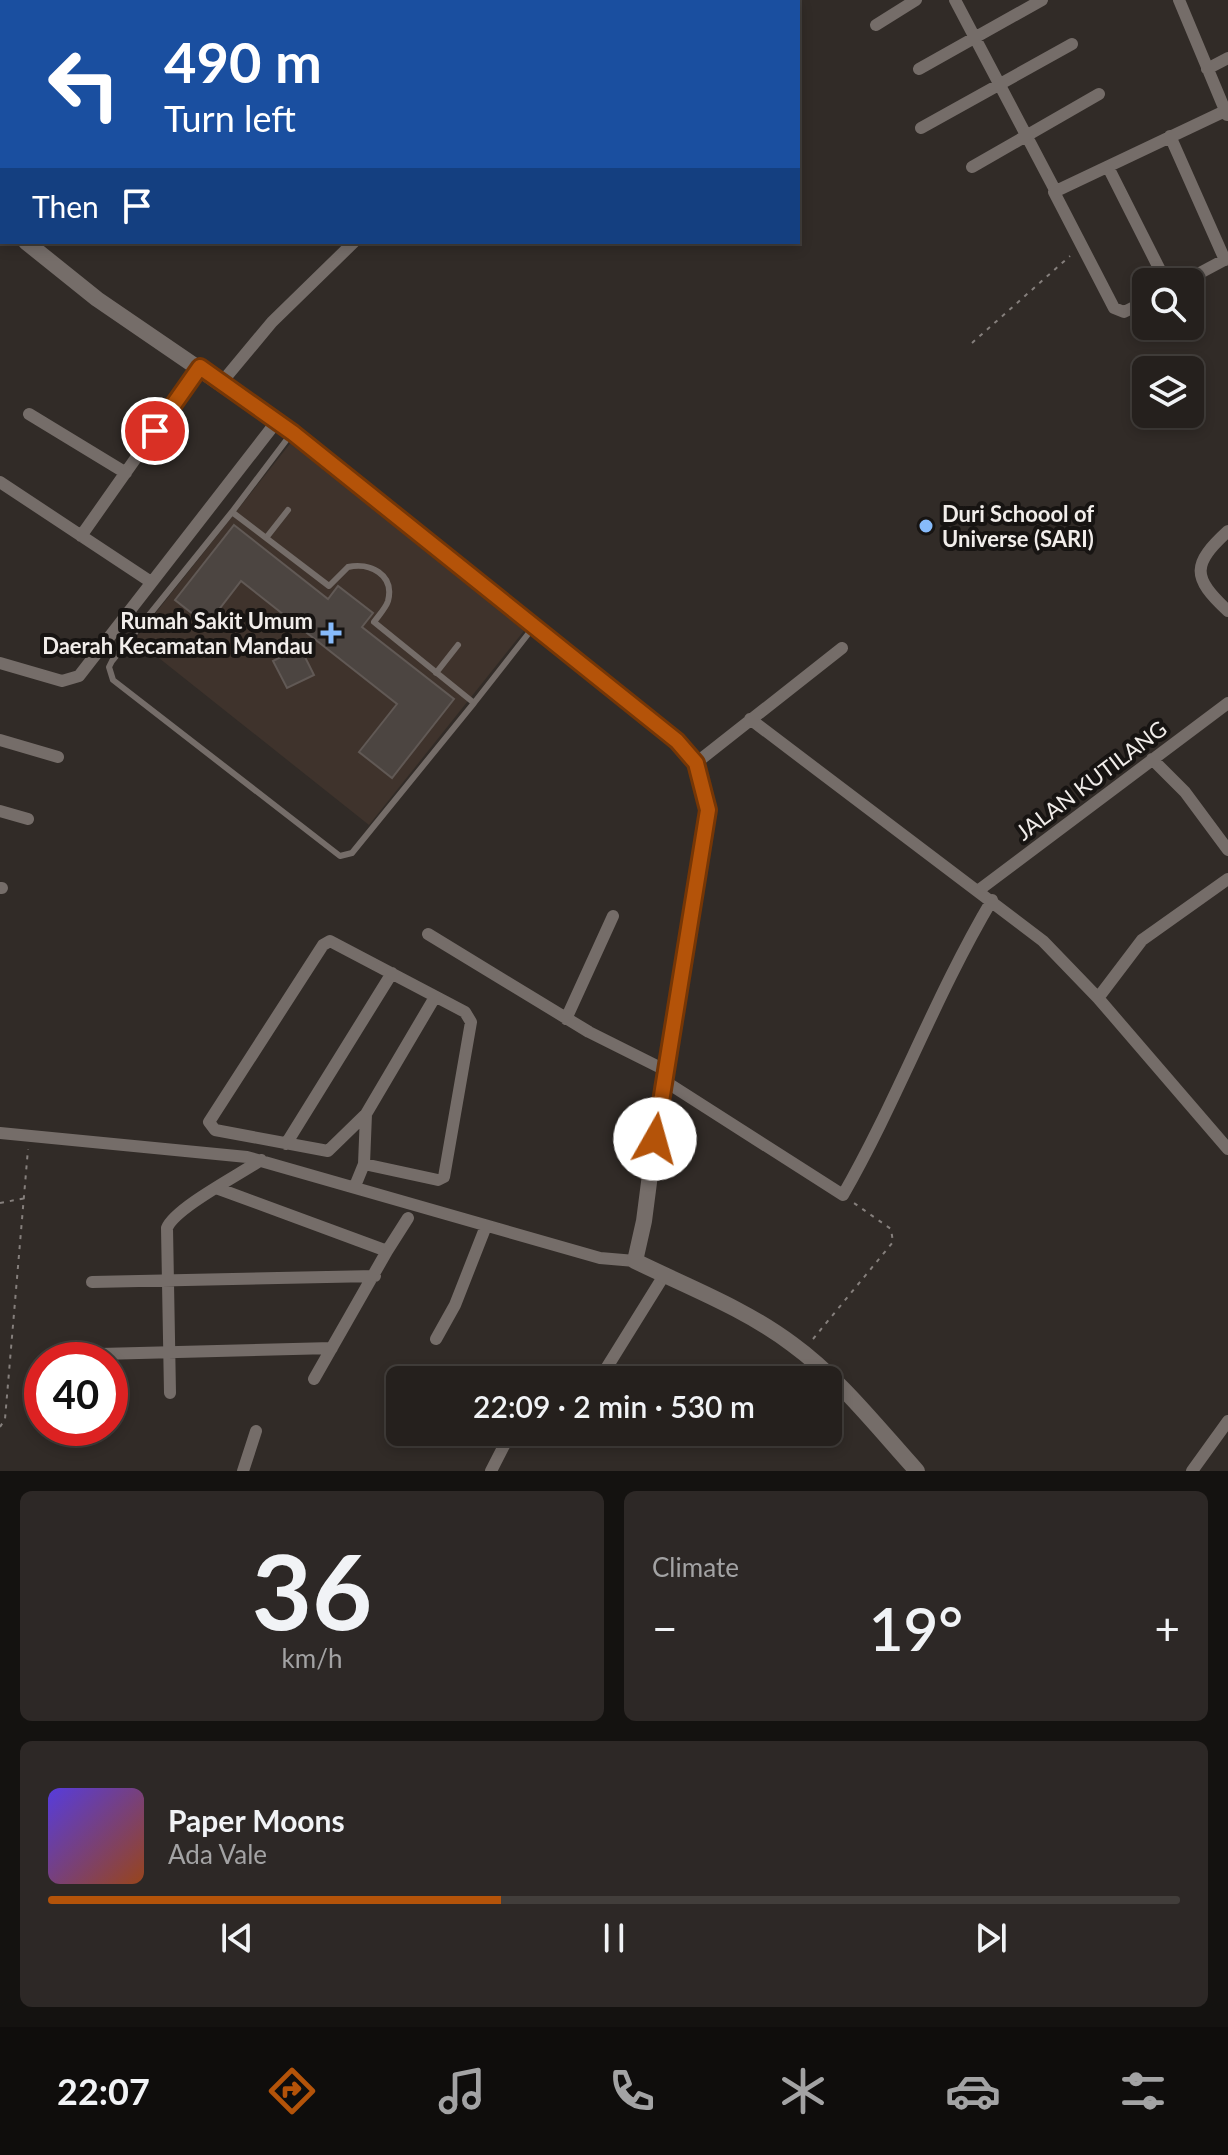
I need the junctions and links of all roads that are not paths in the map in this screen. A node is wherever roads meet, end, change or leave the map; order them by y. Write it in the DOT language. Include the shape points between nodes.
graph roads {
  1 [pos="916,0"];
  2 [pos="955,0"];
  3 [pos="1042,0"];
  4 [pos="1179,0"];
  5 [pos="876,25"];
  6 [pos="977,37"];
  7 [pos="1072,44"];
  8 [pos="1228,58"];
  9 [pos="919,69"];
  10 [pos="1207,69"];
  11 [pos="999,83"];
  12 [pos="1099,94"];
  13 [pos="1226,114"];
  14 [pos="921,128"];
  15 [pos="1026,135"];
  16 [pos="1170,136"];
  17 [pos="972,167"];
  18 [pos="1109,169"];
  19 [pos="1055,190"];
  20 [pos="28,244"];
  21 [pos="352,244"];
  22 [pos="1227,259"];
  23 [pos="1159,268"];
  24 [pos="1204,271"];
  25 [pos="1132,308"];
  26 [pos="200,367"];
  27 [pos="222,382"];
  28 [pos="29,414"];
  29 [pos="277,421"];
  30 [pos="293,433"];
  31 [pos="126,473"];
  32 [pos="0,482"];
  33 [pos="288,510"];
  34 [pos="232,512"];
  35 [pos="1228,531"];
  36 [pos="81,536"];
  37 [pos="266,538"];
  38 [pos="151,582"];
  39 [pos="1228,611"];
  40 [pos="534,626"];
  41 [pos="458,645"];
  42 [pos="842,648"];
  43 [pos="0,663"];
  44 [pos="436,673"];
  45 [pos="474,703"];
  46 [pos="1228,703"];
  47 [pos="750,719"];
  48 [pos="0,740"];
  49 [pos="58,757"];
  50 [pos="1152,759"];
  51 [pos="696,763"];
  52 [pos="0,811"];
  53 [pos="28,819"];
  54 [pos="1228,850"];
  55 [pos="1228,879"];
  56 [pos="979,890"];
  57 [pos="992,900"];
  58 [pos="613,916"];
  59 [pos="428,934"];
  60 [pos="392,973"];
  61 [pos="435,997"];
  62 [pos="1098,998"];
  63 [pos="566,1019"];
  64 [pos="664,1075"];
  65 [pos="366,1114"];
  66 [pos="0,1133"];
  67 [pos="286,1144"];
  68 [pos="1228,1149"];
  69 [pos="261,1160"];
  70 [pos="364,1164"];
  71 [pos="355,1186"];
  72 [pos="219,1189"];
  73 [pos="408,1218"];
  74 [pos="486,1226"];
  75 [pos="387,1251"];
  76 [pos="635,1261"];
  77 [pos="375,1276"];
  78 [pos="663,1277"];
  79 [pos="168,1278"];
  80 [pos="92,1282"];
  81 [pos="436,1339"];
  82 [pos="332,1348"];
  83 [pos="169,1352"];
  84 [pos="128,1353"];
  85 [pos="608,1366"];
  86 [pos="314,1379"];
  87 [pos="170,1393"];
  88 [pos="1228,1421"];
  89 [pos="256,1431"];
  90 [pos="504,1446"];
  91 [pos="243,1471"];
  92 [pos="491,1471"];
  93 [pos="917,1471"];
  94 [pos="1192,1471"];
  1 -- 5 [label="street"];
  2 -- 6 [label="street"];
  3 -- 6 [label="street"];
  4 -- 10 [label="street"];
  6 -- 9 [label="street"];
  6 -- 11 [label="street"];
  7 -- 11 [label="street"];
  8 -- 10 [label="street"];
  10 -- 13 [label="street"];
  11 -- 14 [label="street"];
  11 -- 15 [label="street"];
  12 -- 15 [label="street"];
  13 -- 16 [label="street"];
  15 -- 17 [label="street"];
  15 -- 19 [label="street"];
  16 -- 18 [label="street"];
  16 -- 22 [label="street"];
  18 -- 19 [label="street"];
  18 -- 23 [label="street"];
  19 -- 25 [label="street" via="1055,199 1116,311"];
  20 -- 26 [label="street" via="97,299"];
  21 -- 27 [label="street" via="272,322"];
  22 -- 24 [label="street"];
  26 -- 27 [label="street"];
  26 -- 31 [label="street"];
  27 -- 29 [label="street"];
  28 -- 31 [label="street"];
  29 -- 30 [label="street"];
  29 -- 38 [label="street"];
  30 -- 34 [label="lane"];
  30 -- 40 [label="street"];
  31 -- 36 [label="street"];
  32 -- 36 [label="street"];
  33 -- 37 [label="lane"];
  34 -- 37 [label="lane"];
  34 -- 45 [label="lane" via="112,661 113,680 340,856 352,853"];
  35 -- 39 [label="street" via="1205,552 1200,569 1207,591"];
  36 -- 38 [label="street"];
  37 -- 44 [label="lane" via="329,586 348,567 367,565 383,575 388,601 374,622"];
  38 -- 43 [label="street" via="74,680"];
  40 -- 45 [label="lane"];
  40 -- 51 [label="street" via="677,741"];
  41 -- 44 [label="lane"];
  42 -- 47 [label="street"];
  44 -- 45 [label="lane"];
  46 -- 50 [label="street, JALAN KUTILANG"];
  47 -- 51 [label="street"];
  47 -- 56 [label="street"];
  48 -- 49 [label="street"];
  50 -- 54 [label="street" via="1185,792"];
  50 -- 56 [label="street, JALAN KUTILANG"];
  51 -- 64 [label="street" via="708,810"];
  52 -- 53 [label="street"];
  55 -- 62 [label="street" via="1142,940"];
  56 -- 57 [label="street"];
  57 -- 62 [label="street" via="1043,941"];
  57 -- 64 [label="street" via="908,1061 892,1107 843,1195"];
  58 -- 63 [label="street"];
  59 -- 63 [label="street"];
  60 -- 61 [label="street"];
  60 -- 67 [label="street"];
  60 -- 67 [label="street" via="327,942 210,1117 215,1130"];
  61 -- 65 [label="street"];
  61 -- 70 [label="street" via="465,1012 471,1022 446,1175 438,1180"];
  62 -- 68 [label="street"];
  63 -- 64 [label="street"];
  64 -- 76 [label="street"];
  65 -- 67 [label="street" via="331,1150"];
  65 -- 70 [label="street"];
  66 -- 69 [label="street"];
  69 -- 71 [label="street"];
  69 -- 72 [label="street"];
  70 -- 71 [label="street"];
  71 -- 74 [label="street"];
  72 -- 75 [label="street"];
  72 -- 79 [label="street" via="179,1210 170,1221"];
  73 -- 75 [label="street"];
  74 -- 76 [label="street" via="600,1258"];
  74 -- 81 [label="street"];
  75 -- 77 [label="street"];
  76 -- 78 [label="street"];
  77 -- 79 [label="street"];
  77 -- 82 [label="street"];
  78 -- 85 [label="street"];
  78 -- 93 [label="street" via="719,1299 802,1352"];
  79 -- 80 [label="street"];
  79 -- 83 [label="street"];
  82 -- 83 [label="street"];
  82 -- 86 [label="street"];
  83 -- 84 [label="street"];
  83 -- 87 [label="street"];
  88 -- 94 [label="street"];
  89 -- 91 [label="street"];
  90 -- 92 [label="street"];
}
